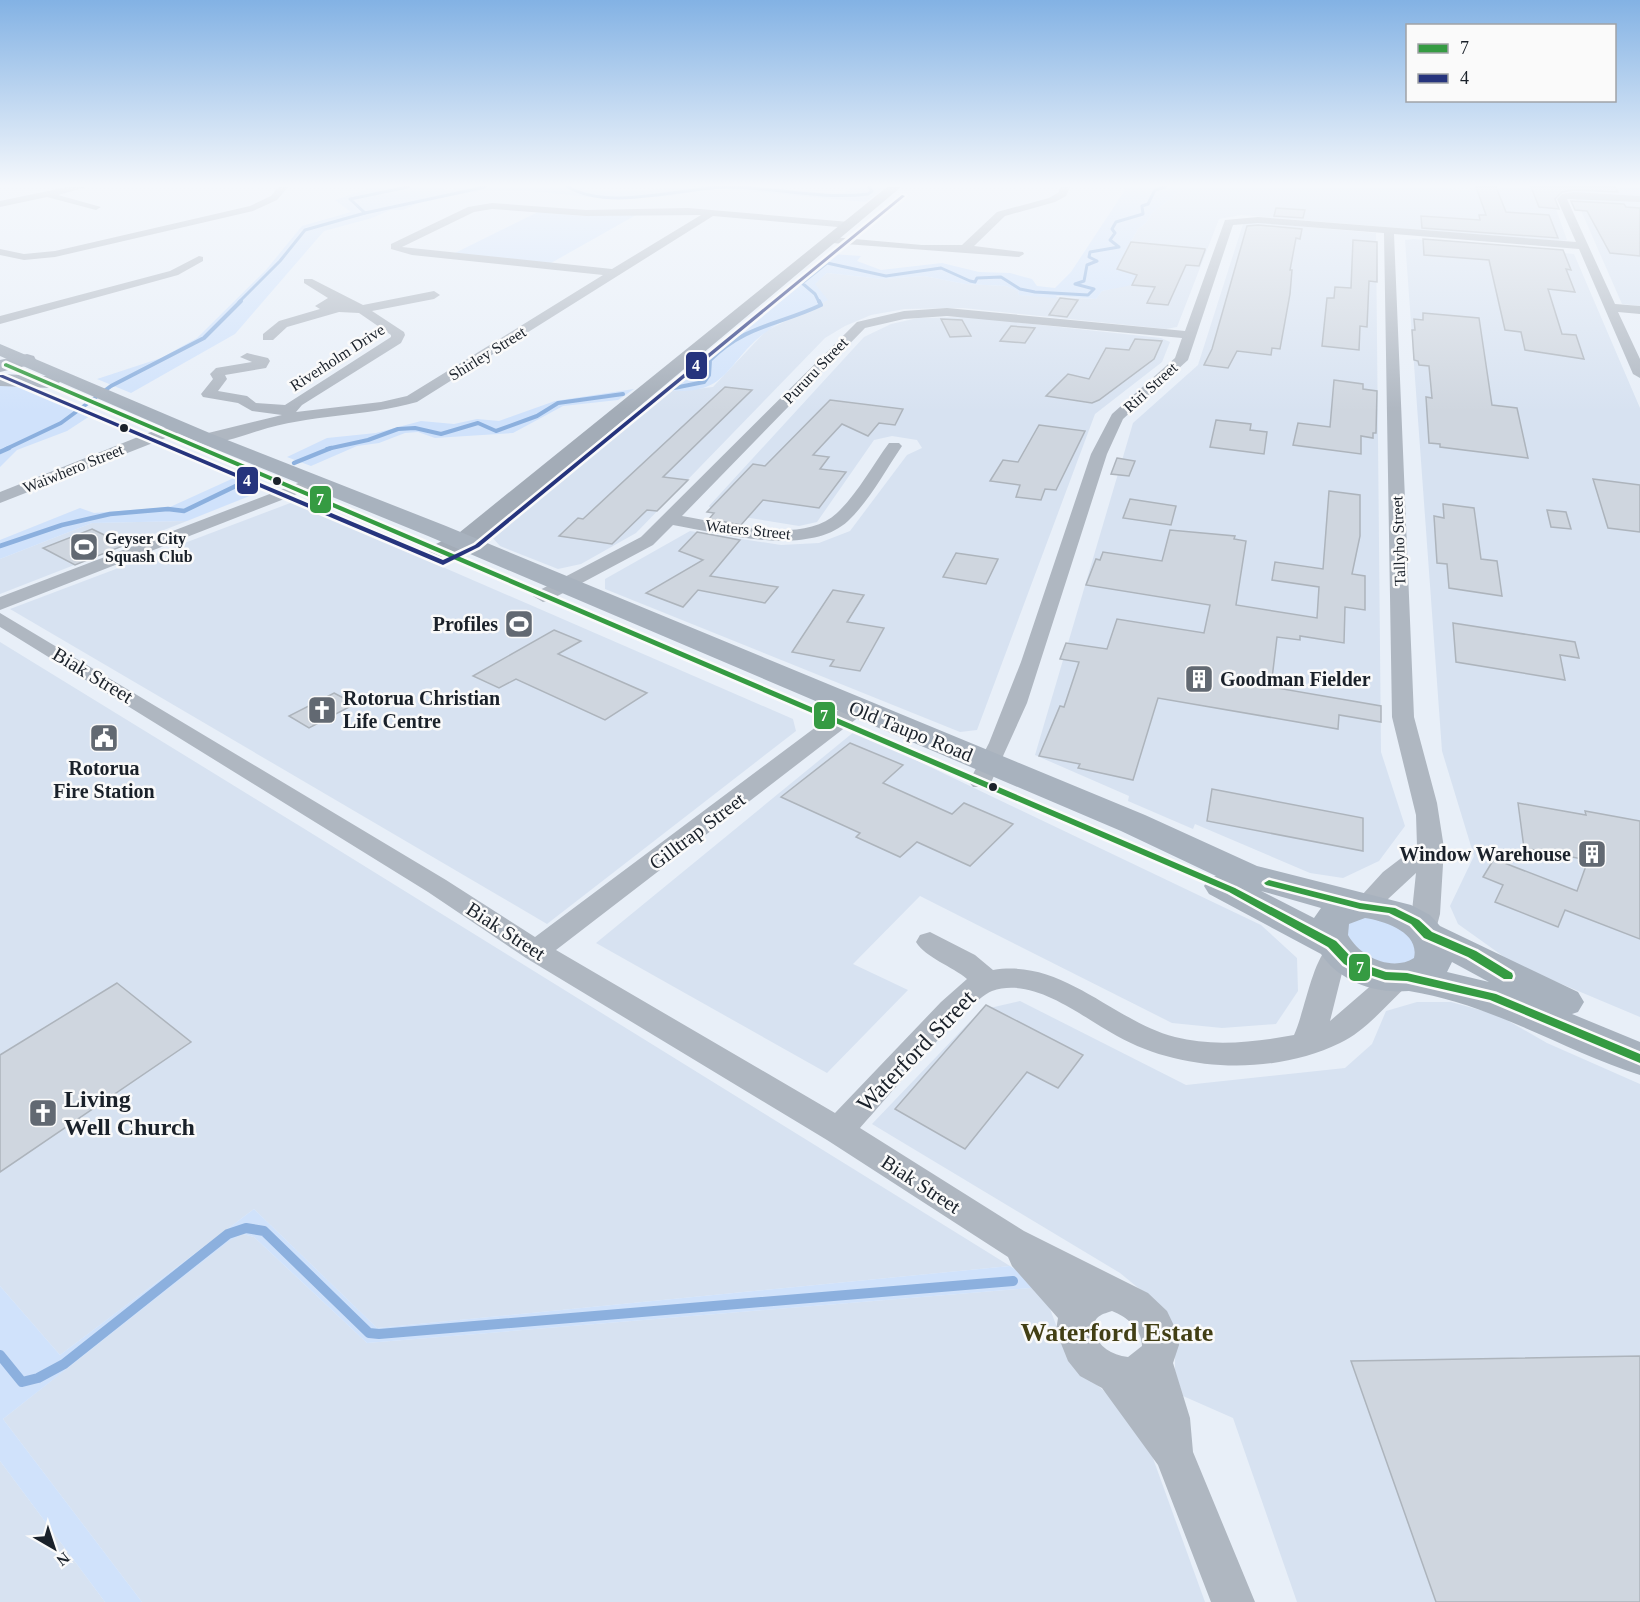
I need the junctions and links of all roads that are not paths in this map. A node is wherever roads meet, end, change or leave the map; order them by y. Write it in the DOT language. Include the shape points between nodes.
graph roads {
  1 [pos="194,262"];
  2 [pos="505,262"];
  3 [pos="631,262"];
  4 [pos="804,262"];
  5 [pos="1215,262"];
  6 [pos="1390,262"];
  7 [pos="1589,262"];
  8 [pos="613,273"];
  9 [pos="308,281"];
  10 [pos="434,295"];
  11 [pos="337,304"];
  12 [pos="1610,307"];
  13 [pos="358,310"];
  14 [pos="1640,310"];
  15 [pos="0,320"];
  16 [pos="1188,335"];
  17 [pos="268,337"];
  18 [pos="247,357"];
  19 [pos="1637,360"];
  20 [pos="7,363"];
  21 [pos="1640,374"];
  22 [pos="100,398"];
  23 [pos="289,414"];
  24 [pos="172,430"];
  25 [pos="235,441"];
  26 [pos="894,446"];
  27 [pos="303,486"];
  28 [pos="0,498"];
  29 [pos="670,519"];
  30 [pos="450,546"];
  31 [pos="553,591"];
  32 [pos="0,604"];
  33 [pos="0,619"];
  34 [pos="848,714"];
  35 [pos="986,773"];
  36 [pos="1431,848"];
  37 [pos="1363,906"];
  38 [pos="1426,932"];
  39 [pos="930,942"];
  40 [pos="1336,948"];
  41 [pos="536,951"];
  42 [pos="1403,977"];
  43 [pos="987,981"];
  44 [pos="1640,1034"];
  45 [pos="1305,1042"];
  46 [pos="1640,1059"];
  47 [pos="838,1131"];
  48 [pos="1012,1242"];
  49 [pos="1112,1295"];
  50 [pos="1077,1313"];
  51 [pos="1154,1361"];
  52 [pos="1113,1373"];
  53 [pos="1173,1452"];
  54 [pos="1233,1602"];
  1 -- 15 [label="street" via="174,273"];
  2 -- 8 [label="street"];
  3 -- 8 [label="street, Shirley Street"];
  4 -- 30 [label="main road"];
  5 -- 16 [label="street, Riri Street"];
  6 -- 36 [label="street, Tallyho Street" via="1404,717 1408,749 1422,786"];
  7 -- 12 [label="street"];
  8 -- 23 [label="street, Shirley Street" via="412,399 376,408"];
  9 -- 11 [label="street"];
  10 -- 13 [label="street"];
  11 -- 13 [label="street, Riverholm Drive"];
  11 -- 17 [label="street" via="283,324"];
  12 -- 14 [label="street"];
  12 -- 19 [label="street"];
  13 -- 23 [label="street, Riverholm Drive" via="395,331 397,339 297,402"];
  16 -- 29 [label="street, Pururu Street" via="947,312 904,315 861,325"];
  16 -- 35 [label="street, Riri Street" via="1180,360 1117,417 1099,454 1020,691"];
  18 -- 23 [label="street" via="263,361 261,365 221,371 217,374 219,382 208,394 242,399 252,407"];
  19 -- 21 [label="street"];
  20 -- 22 [label="highway, Old Taupo Road"];
  20 -- 22 [label="highway, Old Taupo Road"];
  22 -- 24 [label="highway, Old Taupo Road"];
  23 -- 25 [label="street, Shirley Street"];
  24 -- 25 [label="highway, Old Taupo Road"];
  24 -- 27 [label="highway, Old Taupo Road"];
  24 -- 28 [label="street, Waiwhero Street"];
  25 -- 27 [label="highway, Old Taupo Road"];
  26 -- 29 [label="street, Waters Street" via="843,516 822,529 793,535 770,534"];
  27 -- 30 [label="highway, Old Taupo Road"];
  27 -- 32 [label="street"];
  29 -- 31 [label="street, Pururu Street" via="648,541"];
  30 -- 31 [label="highway, Old Taupo Road"];
  31 -- 34 [label="highway, Old Taupo Road" via="583,610"];
  33 -- 41 [label="street, Biak Street"];
  34 -- 35 [label="highway, Old Taupo Road"];
  34 -- 41 [label="street, Gilltrap Street"];
  35 -- 37 [label="highway, Old Taupo Road" via="1133,823 1245,875"];
  35 -- 40 [label="highway, Old Taupo Road" via="1232,890"];
  36 -- 37 [label="street"];
  36 -- 38 [label="street, Tallyho Street"];
  37 -- 38 [label="highway" via="1404,915"];
  37 -- 40 [label="highway" via="1348,908 1332,918 1329,934"];
  38 -- 42 [label="highway" via="1435,951 1431,965 1417,975"];
  38 -- 44 [label="highway" via="1541,992"];
  39 -- 43 [label="street" via="965,962"];
  40 -- 42 [label="highway" via="1359,967"];
  40 -- 45 [label="street" via="1317,1017"];
  41 -- 47 [label="street, Biak Street"];
  42 -- 45 [label="street, Waterford Street" via="1331,1035"];
  42 -- 46 [label="highway" via="1492,997"];
  43 -- 45 [label="street, Waterford Street" via="1010,978 1047,986 1168,1047 1192,1053 1282,1048"];
  43 -- 47 [label="street, Waterford Street" via="951,1010"];
  47 -- 48 [label="street, Biak Street"];
  48 -- 49 [label="street, Biak Street"];
  48 -- 50 [label="street, Biak Street"];
  49 -- 50 [label="street" via="1093,1299"];
  49 -- 51 [label="street" via="1137,1303 1153,1319 1160,1341"];
  50 -- 52 [label="street" via="1074,1328 1079,1348 1093,1364"];
  51 -- 52 [label="street" via="1139,1372"];
  51 -- 53 [label="street" via="1171,1418"];
  52 -- 53 [label="street"];
  53 -- 54 [label="street"];
}
